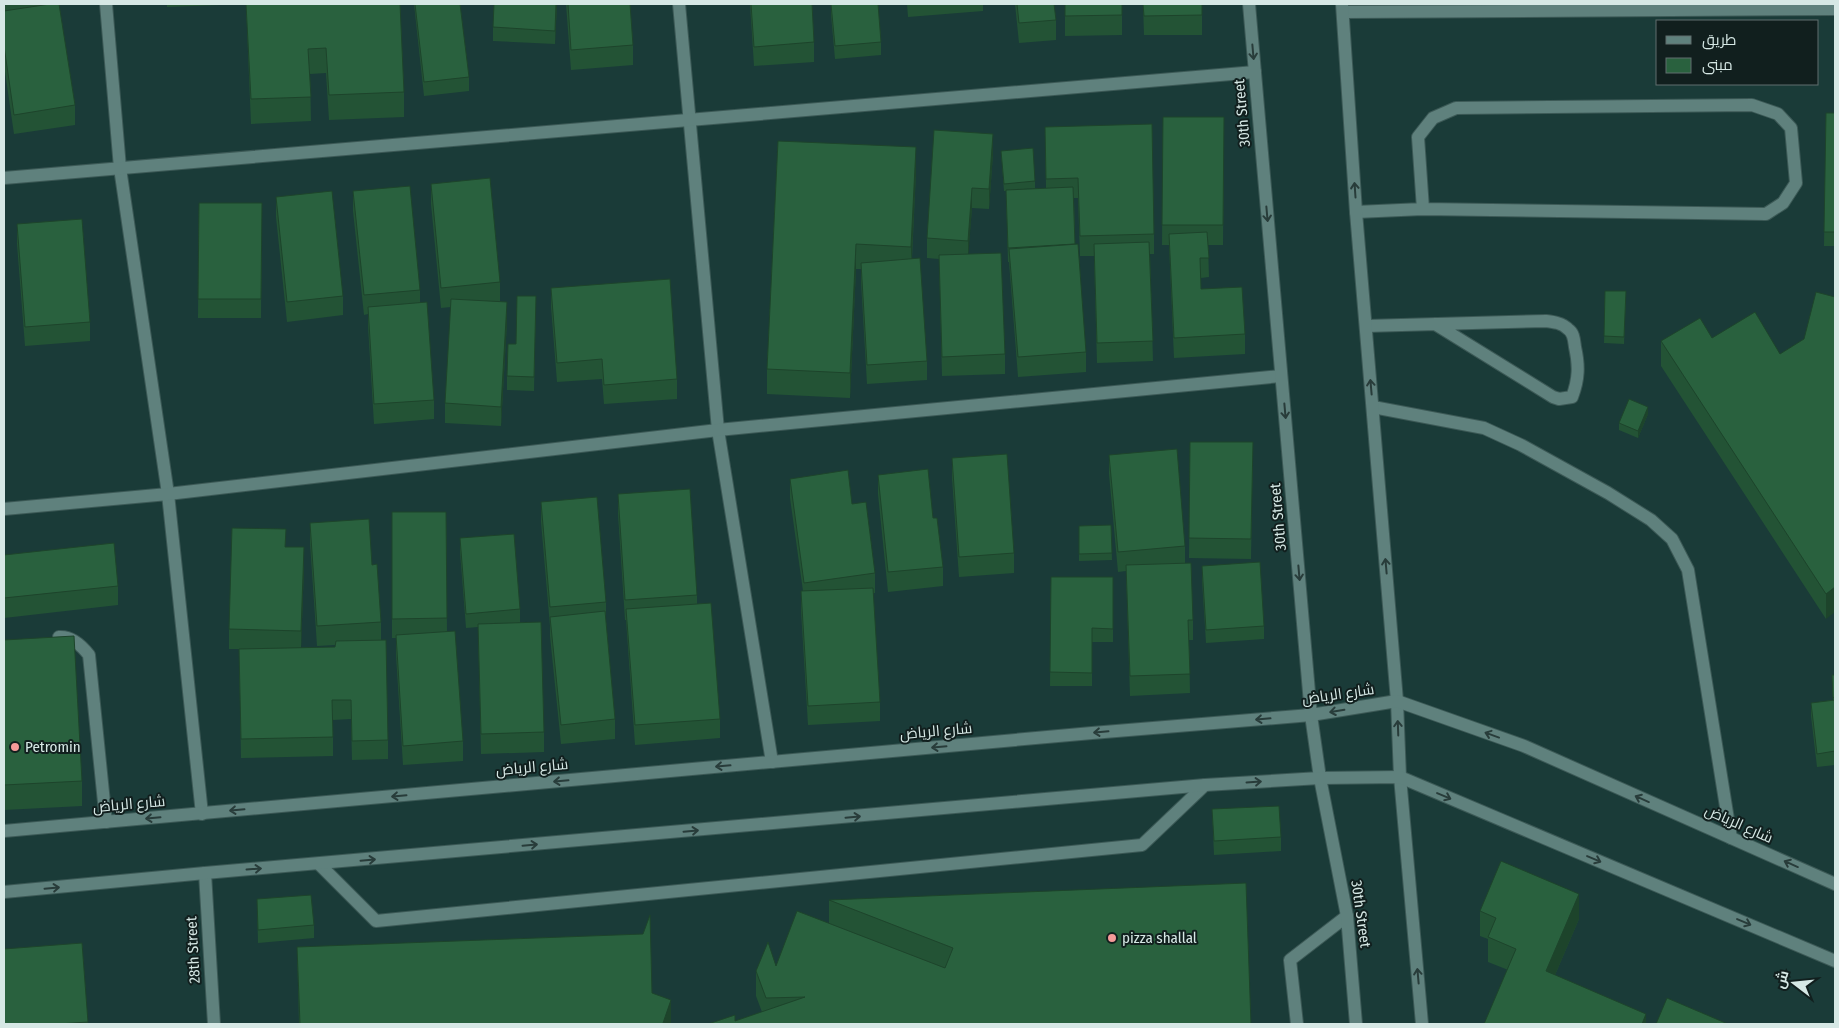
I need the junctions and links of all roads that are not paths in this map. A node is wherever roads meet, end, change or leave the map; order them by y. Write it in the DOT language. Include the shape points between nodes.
graph roads {
  1 [pos="106,4"];
  2 [pos="679,4"];
  3 [pos="1249,4"];
  4 [pos="1343,8"];
  5 [pos="1835,9"];
  6 [pos="1255,72"];
  7 [pos="690,120"];
  8 [pos="120,168"];
  9 [pos="4,178"];
  10 [pos="1423,208"];
  11 [pos="1356,212"];
  12 [pos="1435,324"];
  13 [pos="1366,326"];
  14 [pos="1281,376"];
  15 [pos="1373,407"];
  16 [pos="718,430"];
  17 [pos="168,494"];
  18 [pos="4,509"];
  19 [pos="47,639"];
  20 [pos="1397,701"];
  21 [pos="1312,715"];
  22 [pos="772,762"];
  23 [pos="1400,777"];
  24 [pos="1320,778"];
  25 [pos="1205,785"];
  26 [pos="202,814"];
  27 [pos="106,822"];
  28 [pos="4,831"];
  29 [pos="1731,838"];
  30 [pos="319,864"];
  31 [pos="205,873"];
  32 [pos="1835,884"];
  33 [pos="4,892"];
  34 [pos="1347,916"];
  35 [pos="1835,961"];
  36 [pos="214,1024"];
  37 [pos="1297,1024"];
  38 [pos="1356,1024"];
  39 [pos="1422,1024"];
  1 -- 8 [label="street"];
  2 -- 7 [label="street"];
  3 -- 6 [label="street, 30th Street, one-way"];
  4 -- 5 [label="street"];
  11 -- 4 [label="street, one-way"];
  6 -- 7 [label="street"];
  6 -- 14 [label="street, 30th Street, one-way"];
  7 -- 8 [label="street"];
  7 -- 16 [label="street"];
  8 -- 9 [label="street"];
  8 -- 17 [label="street"];
  10 -- 10 [label="street" via="1766,214 1783,203 1796,183 1791,128 1778,114 1752,105 1456,108 1434,118 1418,137"];
  10 -- 11 [label="street"];
  11 -- 13 [label="street"];
  12 -- 12 [label="street" via="1553,396 1559,399 1572,397 1579,362 1572,333 1567,327 1546,321"];
  12 -- 13 [label="street"];
  15 -- 13 [label="street, one-way"];
  14 -- 16 [label="street"];
  14 -- 21 [label="street, 30th Street, one-way"];
  20 -- 15 [label="street, one-way"];
  15 -- 29 [label="street" via="1484,428 1608,494 1651,520 1672,539 1688,570"];
  16 -- 17 [label="street"];
  16 -- 22 [label="street"];
  17 -- 18 [label="street"];
  17 -- 26 [label="street"];
  19 -- 27 [label="street" via="64,637 79,643 89,655"];
  20 -- 21 [label="street, شارع الرياض, one-way"];
  23 -- 20 [label="street, one-way"];
  29 -- 20 [label="street, شارع الرياض, one-way" via="1524,746"];
  21 -- 22 [label="street, شارع الرياض, one-way"];
  21 -- 24 [label="street, 30th Street"];
  22 -- 26 [label="street, شارع الرياض, one-way"];
  23 -- 24 [label="street"];
  23 -- 35 [label="street, one-way"];
  39 -- 23 [label="street, one-way"];
  25 -- 24 [label="street, one-way"];
  24 -- 34 [label="street, 30th Street"];
  30 -- 25 [label="street, one-way"];
  25 -- 30 [label="street" via="1142,845 376,921"];
  26 -- 27 [label="street, شارع الرياض, one-way"];
  27 -- 28 [label="street, شارع الرياض"];
  32 -- 29 [label="street, شارع الرياض, one-way"];
  31 -- 30 [label="street, one-way"];
  33 -- 31 [label="street, one-way"];
  31 -- 36 [label="street, 28th Street"];
  34 -- 37 [label="street" via="1290,960"];
  34 -- 38 [label="street, 30th Street"];
}
